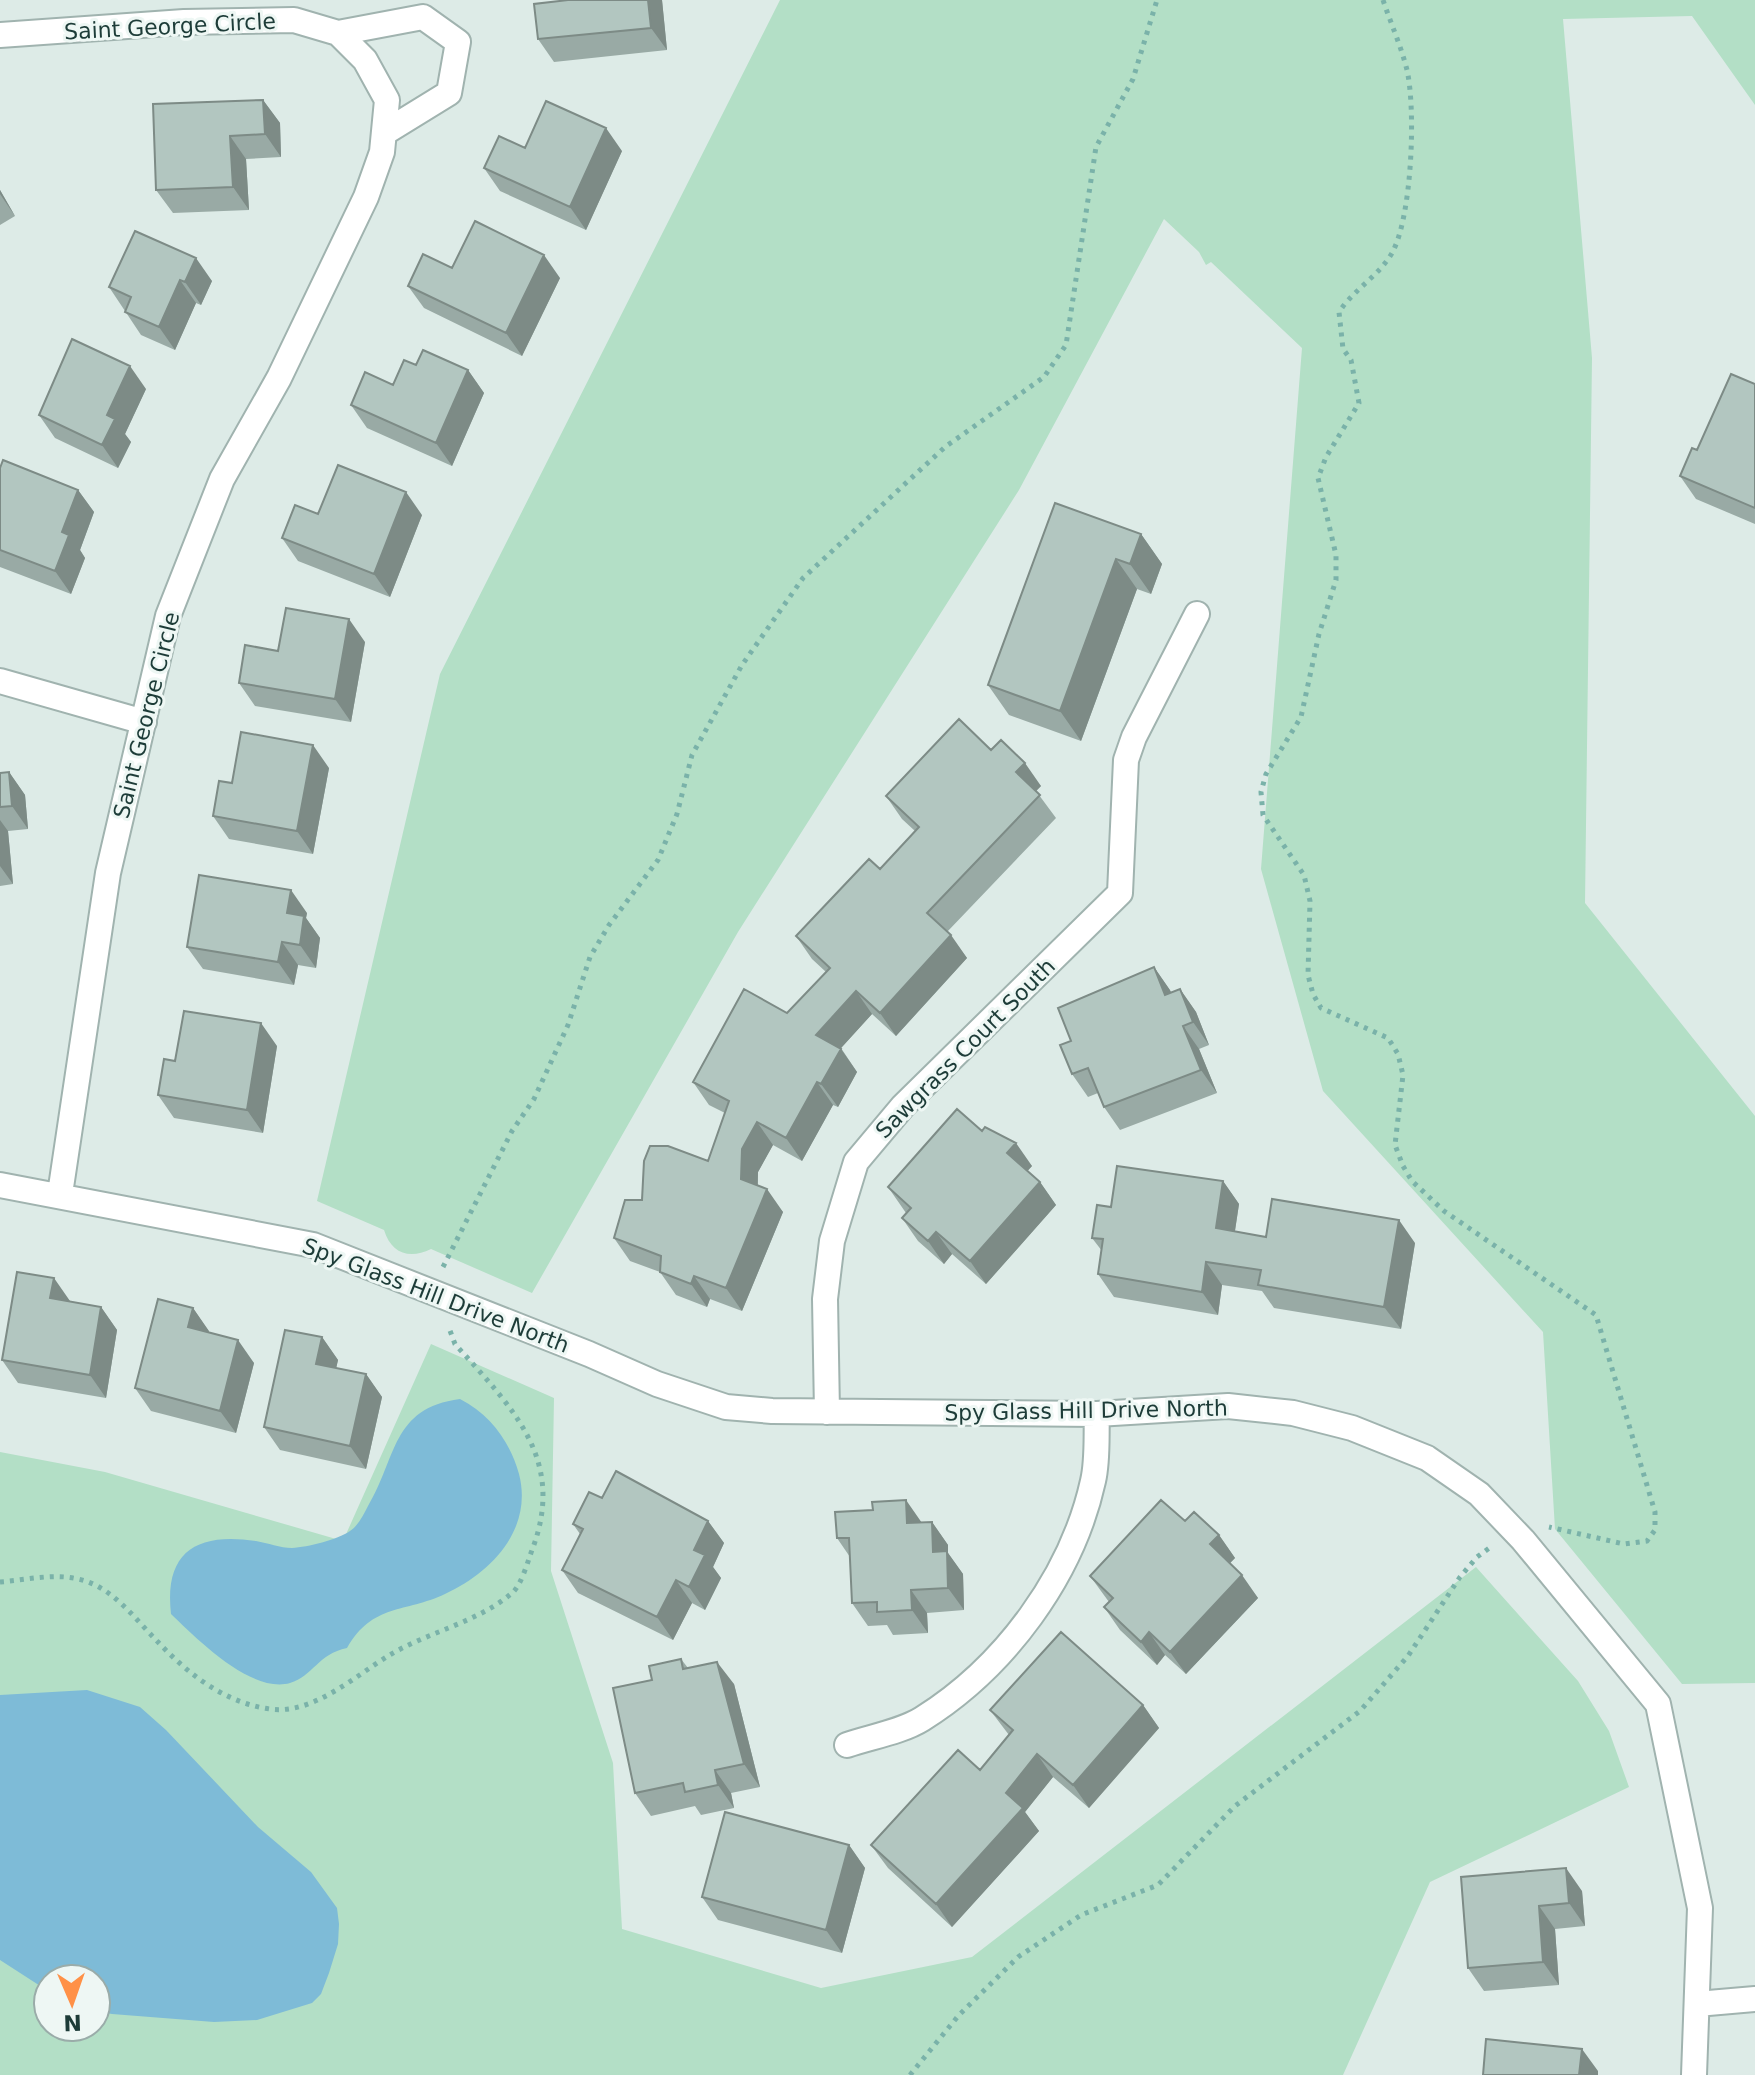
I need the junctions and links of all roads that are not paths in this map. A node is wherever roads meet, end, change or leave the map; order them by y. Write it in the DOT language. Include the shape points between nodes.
graph roads {
  1 [pos="338,33"];
  2 [pos="0,35"];
  3 [pos="384,133"];
  4 [pos="1197,614"];
  5 [pos="0,681"];
  6 [pos="144,722"];
  7 [pos="0,1185"];
  8 [pos="60,1194"];
  9 [pos="827,1412"];
  10 [pos="1097,1414"];
  11 [pos="847,1745"];
  12 [pos="1755,1999"];
  13 [pos="1697,2004"];
  14 [pos="1694,2075"];
  1 -- 2 [label="street, Saint George Circle" via="294,20"];
  1 -- 3 [label="street, Saint George Circle" via="365,60 387,100"];
  1 -- 3 [label="street, Saint George Circle" via="423,17 458,42 449,93"];
  3 -- 6 [label="street, Saint George Circle" via="366,197 329,277 222,479 168,616"];
  4 -- 9 [label="street, Sawgrass Court South" via="1126,760 1120,893 903,1106 856,1162 832,1241 825,1299"];
  5 -- 6 [label="street"];
  6 -- 8 [label="street, Saint George Circle" via="108,873"];
  7 -- 8 [label="street, Spy Glass Hill Drive North"];
  8 -- 9 [label="street, Spy Glass Hill Drive North" via="313,1245 726,1407"];
  9 -- 10 [label="street, Spy Glass Hill Drive North"];
  10 -- 11 [label="street" via="1094,1478 1083,1516 1066,1562 1040,1604 988,1666 921,1720"];
  10 -- 13 [label="street, Spy Glass Hill Drive North" via="1228,1406 1293,1413 1352,1428 1427,1458 1479,1494 1658,1704 1700,1908"];
  12 -- 13 [label="street"];
  13 -- 14 [label="street, Spy Glass Hill Drive North"];
}
